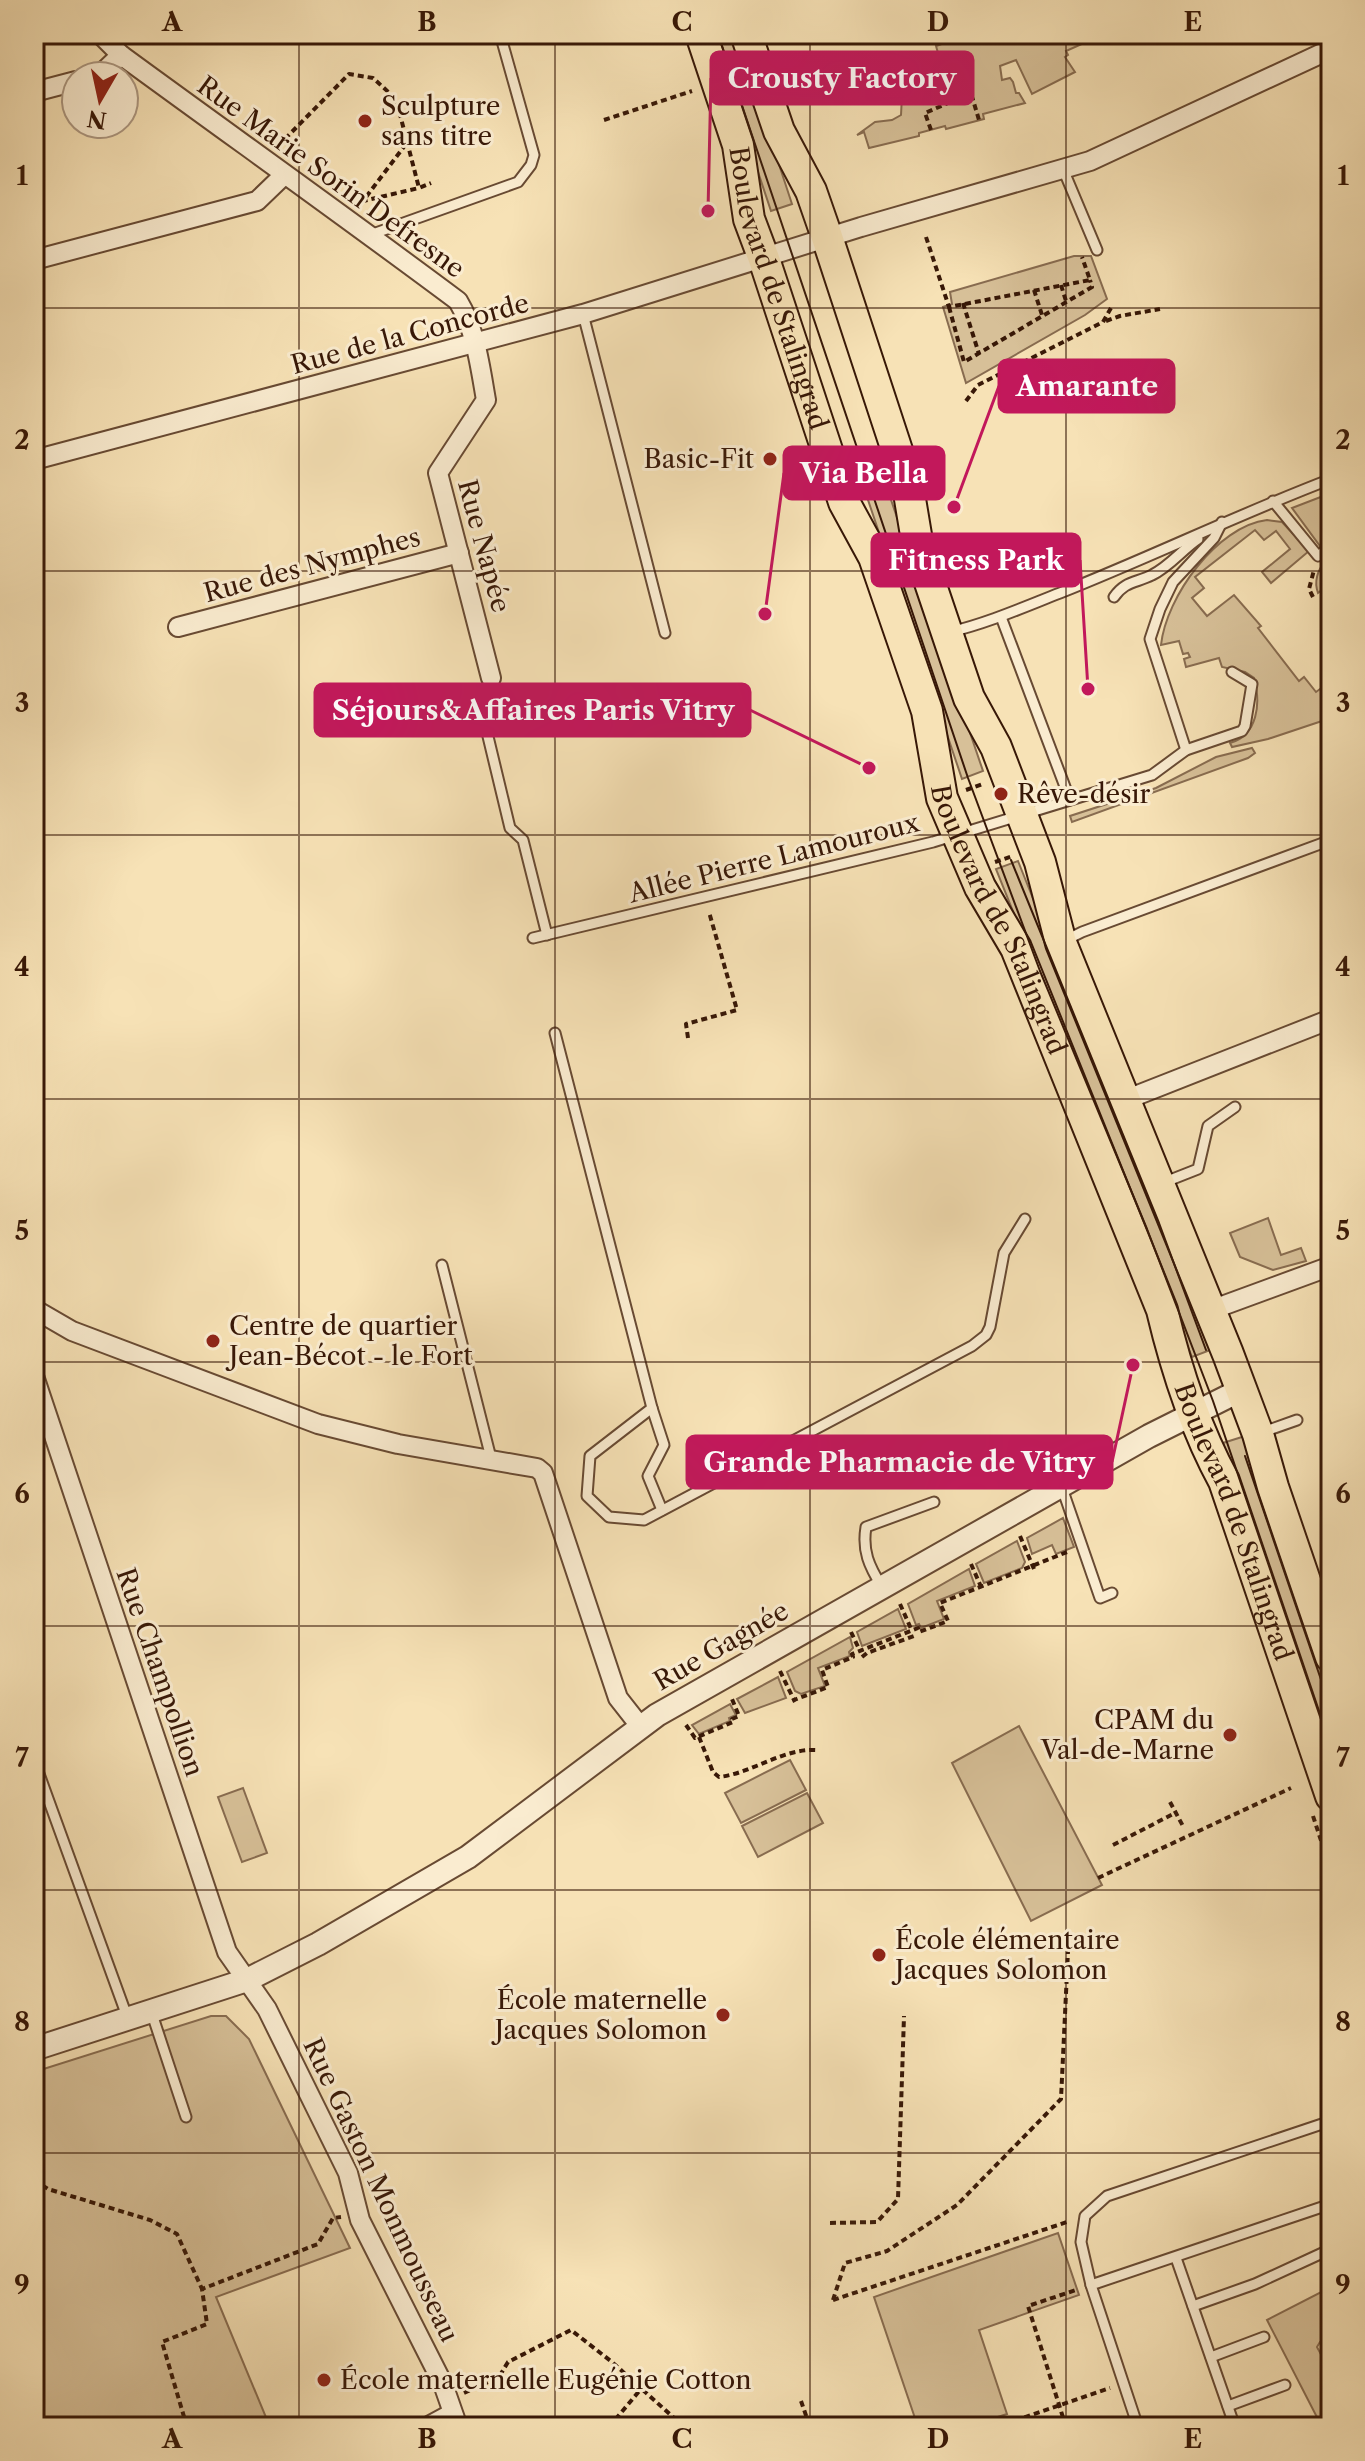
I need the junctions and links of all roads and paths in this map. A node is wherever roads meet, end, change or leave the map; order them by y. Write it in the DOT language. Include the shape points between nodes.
graph roads {
  1 [pos="100,34"];
  2 [pos="500,34"];
  3 [pos="701,34"];
  4 [pos="746,34"];
  5 [pos="1331,49"];
  6 [pos="121,55"];
  7 [pos="116,60"];
  8 [pos="717,82"];
  9 [pos="60,85"];
  10 [pos="34,92"];
  11 [pos="604,120"];
  12 [pos="979,120"];
  13 [pos="931,130"];
  14 [pos="407,143"];
  15 [pos="264,160"];
  16 [pos="1063,169"];
  17 [pos="284,175"];
  18 [pos="431,183"];
  19 [pos="419,188"];
  20 [pos="370,235"];
  21 [pos="827,237"];
  22 [pos="926,237"];
  23 [pos="1097,250"];
  24 [pos="1080,253"];
  25 [pos="764,259"];
  26 [pos="34,260"];
  27 [pos="1090,280"];
  28 [pos="1061,285"];
  29 [pos="1034,290"];
  30 [pos="1066,301"];
  31 [pos="963,303"];
  32 [pos="949,307"];
  33 [pos="1111,308"];
  34 [pos="1160,309"];
  35 [pos="583,314"];
  36 [pos="1042,315"];
  37 [pos="1103,322"];
  38 [pos="476,344"];
  39 [pos="979,354"];
  40 [pos="966,401"];
  41 [pos="34,460"];
  42 [pos="1331,479"];
  43 [pos="1273,501"];
  44 [pos="1222,522"];
  45 [pos="1331,546"];
  46 [pos="459,553"];
  47 [pos="1318,556"];
  48 [pos="1114,597"];
  49 [pos="1313,597"];
  50 [pos="1001,617"];
  51 [pos="178,627"];
  52 [pos="665,633"];
  53 [pos="947,633"];
  54 [pos="1232,672"];
  55 [pos="491,678"];
  56 [pos="485,724"];
  57 [pos="1186,750"];
  58 [pos="983,784"];
  59 [pos="972,789"];
  60 [pos="1070,800"];
  61 [pos="1023,814"];
  62 [pos="958,834"];
  63 [pos="1331,840"];
  64 [pos="1040,862"];
  65 [pos="973,871"];
  66 [pos="711,920"];
  67 [pos="547,935"];
  68 [pos="533,938"];
  69 [pos="1061,943"];
  70 [pos="1331,1019"];
  71 [pos="555,1033"];
  72 [pos="688,1038"];
  73 [pos="1125,1100"];
  74 [pos="1235,1107"];
  75 [pos="1160,1184"];
  76 [pos="1025,1219"];
  77 [pos="442,1265"];
  78 [pos="1331,1266"];
  79 [pos="34,1309"];
  80 [pos="1211,1310"];
  81 [pos="36,1389"];
  82 [pos="1241,1390"];
  83 [pos="652,1408"];
  84 [pos="1193,1412"];
  85 [pos="1297,1420"];
  86 [pos="1258,1434"];
  87 [pos="491,1458"];
  88 [pos="1061,1485"];
  89 [pos="934,1502"];
  90 [pos="662,1510"];
  91 [pos="1020,1536"];
  92 [pos="1069,1551"];
  93 [pos="971,1564"];
  94 [pos="1033,1567"];
  95 [pos="882,1587"];
  96 [pos="981,1588"];
  97 [pos="1112,1593"];
  98 [pos="900,1604"];
  99 [pos="851,1632"];
  100 [pos="913,1634"];
  101 [pos="861,1654"];
  102 [pos="1331,1657"];
  103 [pos="780,1671"];
  104 [pos="732,1699"];
  105 [pos="739,1716"];
  106 [pos="742,1723"];
  107 [pos="686,1725"];
  108 [pos="640,1726"];
  109 [pos="699,1737"];
  110 [pos="817,1750"];
  111 [pos="34,1760"];
  112 [pos="1291,1788"];
  113 [pos="1331,1796"];
  114 [pos="1170,1802"];
  115 [pos="1175,1813"];
  116 [pos="1184,1828"];
  117 [pos="1113,1845"];
  118 [pos="1098,1878"];
  119 [pos="1069,1930"];
  120 [pos="247,1980"];
  121 [pos="151,2011"];
  122 [pos="904,2016"];
  123 [pos="128,2019"];
  124 [pos="34,2049"];
  125 [pos="186,2117"];
  126 [pos="1331,2121"];
  127 [pos="34,2180"];
  128 [pos="1331,2204"];
  129 [pos="1085,2216"];
  130 [pos="360,2220"];
  131 [pos="830,2223"];
  132 [pos="1331,2249"];
  133 [pos="1176,2258"];
  134 [pos="1091,2285"];
  135 [pos="202,2289"];
  136 [pos="1193,2306"];
  137 [pos="1264,2337"];
  138 [pos="1211,2357"];
  139 [pos="1123,2383"];
  140 [pos="1285,2385"];
  141 [pos="641,2389"];
  142 [pos="801,2401"];
  143 [pos="1060,2405"];
  144 [pos="1228,2406"];
  145 [pos="452,2414"];
  146 [pos="1234,2424"];
  147 [pos="187,2427"];
  148 [pos="427,2427"];
  149 [pos="609,2427"];
  150 [pos="684,2427"];
  151 [pos="810,2427"];
  152 [pos="996,2427"];
  153 [pos="1066,2427"];
  154 [pos="1138,2427"];
  155 [pos="1215,2427"];
  1 -- 6 [label="street, Rue Marie Sorin Defresne"];
  2 -- 20 [label="lane" via="534,155 531,165 518,182"];
  3 -- 8 [label="main road, Boulevard de Stalingrad"];
  4 -- 21 [label="main road, Boulevard de Stalingrad" via="779,131 811,191"];
  5 -- 16 [label="street, Rue de la Concorde"];
  6 -- 7 [label="street"];
  6 -- 15 [label="street, Rue Marie Sorin Defresne"];
  8 -- 11 [label="path"];
  8 -- 25 [label="main road, Boulevard de Stalingrad" via="738,145 749,219"];
  9 -- 10 [label="street"];
  12 -- 13 [label="path" via="971,93 925,113"];
  14 -- 15 [label="path" via="396,99 373,78 349,74"];
  14 -- 19 [label="path"];
  14 -- 19 [label="path" via="363,201"];
  15 -- 17 [label="street, Rue Marie Sorin Defresne"];
  16 -- 21 [label="street, Rue de la Concorde"];
  16 -- 23 [label="lane"];
  17 -- 20 [label="street, Rue Marie Sorin Defresne"];
  17 -- 26 [label="street" via="257,201"];
  18 -- 19 [label="path"];
  20 -- 38 [label="street, Rue Marie Sorin Defresne" via="458,301"];
  21 -- 25 [label="street, Rue de la Concorde"];
  21 -- 53 [label="main road, Boulevard de Stalingrad" via="907,481 918,547"];
  22 -- 32 [label="path"];
  24 -- 27 [label="path"];
  25 -- 35 [label="street, Rue de la Concorde"];
  25 -- 62 [label="main road, Boulevard de Stalingrad" via="844,502 874,557 927,711 942,798"];
  27 -- 28 [label="path"];
  27 -- 30 [label="path" via="1092,287"];
  28 -- 29 [label="path"];
  28 -- 30 [label="path"];
  29 -- 31 [label="path"];
  29 -- 36 [label="path"];
  30 -- 36 [label="path"];
  31 -- 32 [label="path"];
  31 -- 39 [label="path"];
  32 -- 39 [label="path" via="964,362"];
  33 -- 37 [label="path"];
  34 -- 37 [label="path"];
  35 -- 38 [label="street, Rue de la Concorde"];
  35 -- 52 [label="lane"];
  36 -- 39 [label="path"];
  37 -- 40 [label="path" via="978,385"];
  38 -- 41 [label="street, Rue de la Concorde"];
  38 -- 46 [label="street, Rue Napée" via="486,400 438,473"];
  42 -- 43 [label="lane"];
  43 -- 44 [label="lane"];
  43 -- 47 [label="lane"];
  44 -- 48 [label="lane" via="1153,575 1121,587"];
  44 -- 50 [label="lane"];
  44 -- 57 [label="lane" via="1173,582 1150,639"];
  45 -- 47 [label="lane"];
  46 -- 51 [label="street, Rue des Nymphes"];
  46 -- 55 [label="street, Rue Napée"];
  47 -- 49 [label="path" via="1309,589"];
  50 -- 53 [label="lane"];
  50 -- 60 [label="lane"];
  53 -- 61 [label="main road, Boulevard de Stalingrad" via="969,698"];
  54 -- 57 [label="lane, Allée Pierre Lamouroux" via="1252,684 1245,726 1237,734"];
  56 -- 67 [label="lane" via="510,828 523,840"];
  57 -- 60 [label="lane, Allée Pierre Lamouroux" via="1152,775"];
  58 -- 59 [label="path"];
  60 -- 61 [label="lane, Allée Pierre Lamouroux"];
  61 -- 62 [label="lane, Allée Pierre Lamouroux"];
  61 -- 64 [label="main road, Boulevard de Stalingrad"];
  62 -- 65 [label="main road, Boulevard de Stalingrad"];
  62 -- 67 [label="lane, Allée Pierre Lamouroux"];
  63 -- 69 [label="lane"];
  64 -- 65 [label="path" via="1026,867 1021,853"];
  64 -- 69 [label="main road, Boulevard de Stalingrad"];
  65 -- 84 [label="main road, Boulevard de Stalingrad" via="1016,948 1115,1191 1162,1310"];
  66 -- 72 [label="path" via="737,1010 686,1024"];
  67 -- 68 [label="lane, Allée Pierre Lamouroux"];
  69 -- 73 [label="main road, Boulevard de Stalingrad"];
  70 -- 73 [label="street"];
  71 -- 83 [label="lane"];
  73 -- 75 [label="main road, Boulevard de Stalingrad"];
  74 -- 75 [label="lane" via="1208,1126 1198,1169"];
  75 -- 80 [label="main road, Boulevard de Stalingrad"];
  76 -- 90 [label="lane" via="1004,1253 986,1335"];
  77 -- 87 [label="lane"];
  78 -- 80 [label="street"];
  79 -- 87 [label="street" via="72,1331 329,1427"];
  80 -- 82 [label="main road, Boulevard de Stalingrad"];
  81 -- 120 [label="street, Rue Champollion" via="227,1952"];
  82 -- 84 [label="street, Rue Gagnée"];
  82 -- 86 [label="main road, Boulevard de Stalingrad"];
  83 -- 90 [label="lane" via="664,1445 648,1476"];
  83 -- 90 [label="lane" via="590,1456 587,1496 609,1517 644,1520"];
  84 -- 88 [label="street, Rue Gagnée"];
  84 -- 113 [label="main road, Boulevard de Stalingrad" via="1224,1481"];
  85 -- 86 [label="lane"];
  86 -- 102 [label="main road, Boulevard de Stalingrad"];
  87 -- 108 [label="street" via="543,1473 618,1698"];
  88 -- 95 [label="street, Rue Gagnée"];
  88 -- 97 [label="lane" via="1100,1598"];
  89 -- 95 [label="lane" via="866,1527 865,1557"];
  91 -- 94 [label="path"];
  92 -- 94 [label="path"];
  93 -- 96 [label="path"];
  94 -- 96 [label="path"];
  95 -- 108 [label="street, Rue Gagnée"];
  96 -- 100 [label="path" via="940,1603 948,1621"];
  98 -- 100 [label="path"];
  99 -- 101 [label="path"];
  100 -- 101 [label="path"];
  101 -- 103 [label="path" via="822,1670 828,1687 794,1701"];
  104 -- 105 [label="path"];
  105 -- 106 [label="path"];
  105 -- 109 [label="path"];
  107 -- 109 [label="path"];
  108 -- 120 [label="street, Rue Gagnée" via="468,1857"];
  109 -- 110 [label="path" via="719,1777 801,1749"];
  111 -- 123 [label="lane"];
  112 -- 118 [label="path"];
  114 -- 115 [label="path"];
  115 -- 116 [label="path"];
  115 -- 117 [label="path"];
  119 -- 129 [label="path" via="1061,2099 957,2205 887,2251 845,2263 833,2300"];
  120 -- 121 [label="street, Rue Gagnée"];
  120 -- 130 [label="street, Rue Gaston Monmousseau" via="267,2009 348,2173"];
  121 -- 123 [label="street, Rue Gagnée"];
  121 -- 125 [label="lane"];
  122 -- 131 [label="path" via="898,2199 877,2222"];
  123 -- 124 [label="street, Rue Gagnée"];
  126 -- 129 [label="lane" via="1107,2196"];
  127 -- 135 [label="path" via="177,2234"];
  128 -- 133 [label="lane"];
  129 -- 134 [label="lane" via="1081,2242"];
  130 -- 135 [label="path" via="348,2225 344,2216 333,2218 318,2244"];
  130 -- 145 [label="street, Rue Gaston Monmousseau" via="443,2384"];
  132 -- 136 [label="lane"];
  133 -- 134 [label="lane"];
  133 -- 136 [label="lane"];
  134 -- 139 [label="lane"];
  134 -- 143 [label="path" via="1028,2306"];
  135 -- 147 [label="path" via="207,2324 162,2342"];
  136 -- 138 [label="lane"];
  137 -- 138 [label="lane"];
  138 -- 144 [label="lane"];
  139 -- 143 [label="path"];
  139 -- 154 [label="lane"];
  140 -- 144 [label="lane"];
  141 -- 145 [label="path" via="571,2330 508,2362 499,2377"];
  141 -- 149 [label="path"];
  141 -- 150 [label="path"];
  142 -- 151 [label="path"];
  143 -- 152 [label="path"];
  143 -- 153 [label="path"];
  144 -- 146 [label="lane"];
  145 -- 148 [label="street"];
  146 -- 155 [label="lane"];
}
